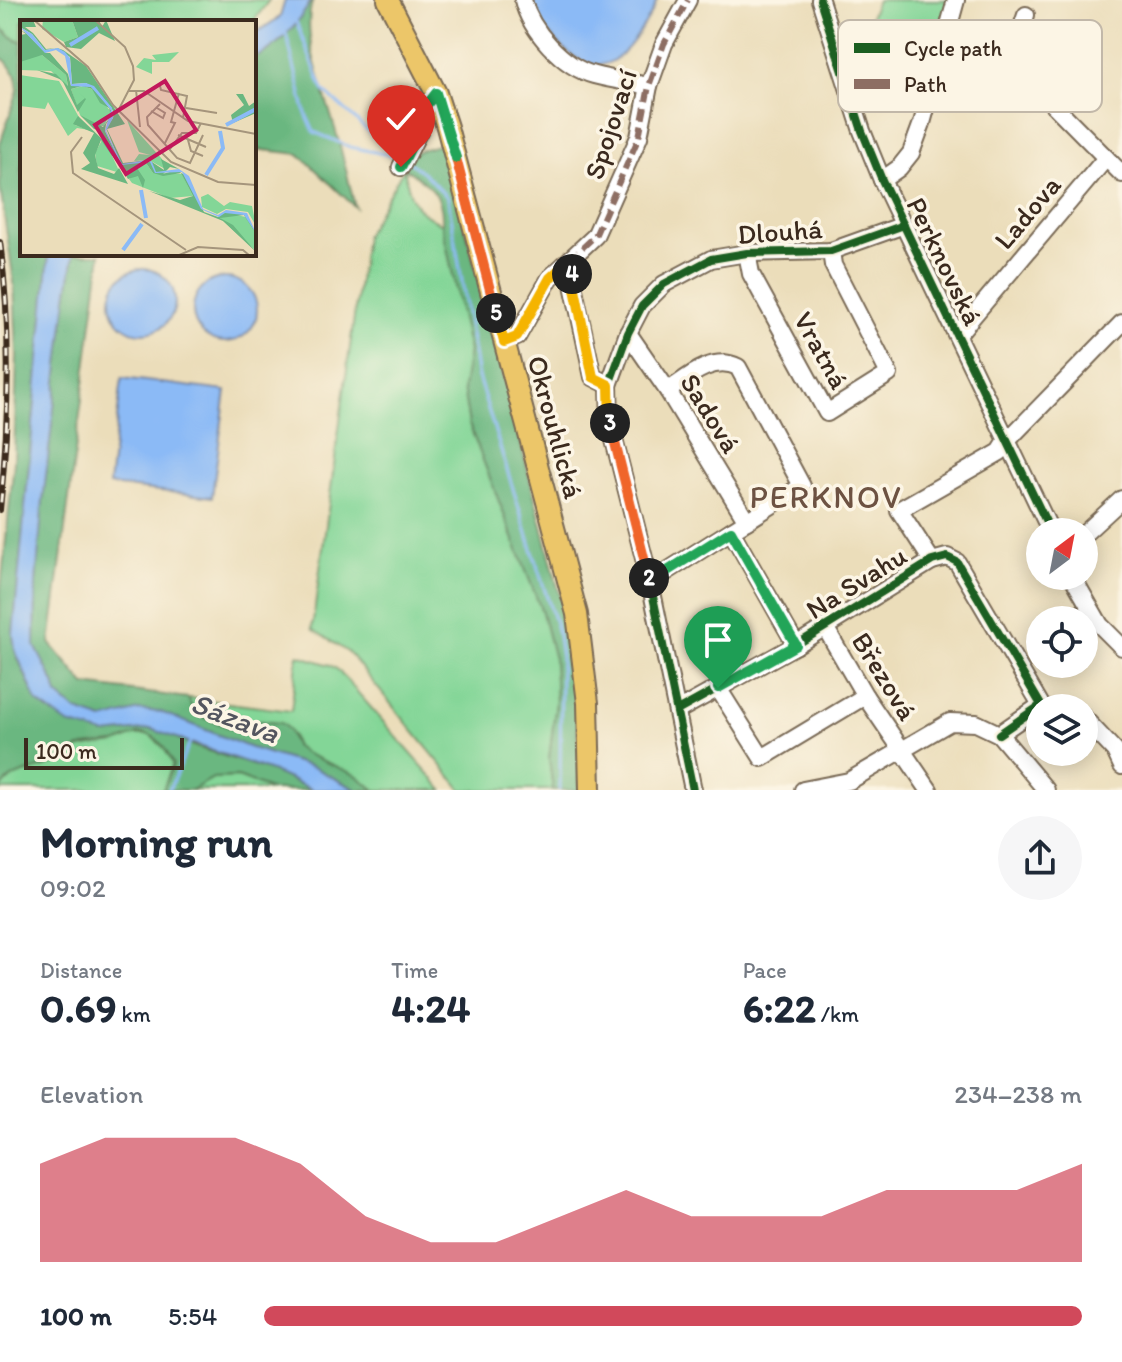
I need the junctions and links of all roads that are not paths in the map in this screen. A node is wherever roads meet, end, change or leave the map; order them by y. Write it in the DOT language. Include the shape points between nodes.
graph roads {
  1 [pos="388,0"];
  2 [pos="523,0"];
  3 [pos="688,0"];
  4 [pos="820,0"];
  5 [pos="956,0"];
  6 [pos="1026,15"];
  7 [pos="950,20"];
  8 [pos="1024,20"];
  9 [pos="838,56"];
  10 [pos="649,86"];
  11 [pos="436,93"];
  12 [pos="856,112"];
  13 [pos="925,112"];
  14 [pos="1061,112"];
  15 [pos="1106,158"];
  16 [pos="401,167"];
  17 [pos="1122,174"];
  18 [pos="882,180"];
  19 [pos="904,225"];
  20 [pos="831,251"];
  21 [pos="747,253"];
  22 [pos="573,257"];
  23 [pos="1122,323"];
  24 [pos="628,333"];
  25 [pos="957,335"];
  26 [pos="504,342"];
  27 [pos="609,385"];
  28 [pos="668,391"];
  29 [pos="1007,441"];
  30 [pos="1122,499"];
  31 [pos="1044,518"];
  32 [pos="747,521"];
  33 [pos="1098,521"];
  34 [pos="731,531"];
  35 [pos="932,561"];
  36 [pos="650,582"];
  37 [pos="1080,590"];
  38 [pos="825,627"];
  39 [pos="796,645"];
  40 [pos="1122,647"];
  41 [pos="718,688"];
  42 [pos="865,696"];
  43 [pos="677,711"];
  44 [pos="1098,733"];
  45 [pos="999,734"];
  46 [pos="902,751"];
  47 [pos="1122,766"];
  48 [pos="590,790"];
  49 [pos="693,790"];
  50 [pos="803,790"];
  51 [pos="929,790"];
  52 [pos="1046,790"];
  1 -- 11 [label="main road, Okrouhlická"];
  2 -- 10 [label="street" via="527,15 552,48 575,66 592,75"];
  3 -- 10 [label="street, Spojovací"];
  4 -- 9 [label="street, Perknovská"];
  5 -- 7 [label="street"];
  6 -- 8 [label="street"];
  10 -- 22 [label="street, Spojovací" via="639,137 614,197 595,236"];
  11 -- 16 [label="street"];
  11 -- 26 [label="main road, Okrouhlická"];
  12 -- 18 [label="street, Perknovská"];
  13 -- 18 [label="street" via="911,153"];
  14 -- 15 [label="street"];
  15 -- 17 [label="street"];
  15 -- 25 [label="street, Ladova"];
  18 -- 19 [label="street, Perknovská"];
  19 -- 20 [label="street, Dlouhá"];
  19 -- 25 [label="street, Perknovská"];
  20 -- 21 [label="street, Dlouhá"];
  20 -- 21 [label="street, Vratná" via="833,265 889,374 827,413 751,274"];
  21 -- 24 [label="street, Dlouhá" via="711,259 664,284 642,306"];
  22 -- 26 [label="street, Spojovací" via="550,278 517,337"];
  22 -- 27 [label="street" via="572,280 593,377"];
  23 -- 29 [label="street"];
  24 -- 27 [label="street, Dlouhá"];
  24 -- 28 [label="street, Sadová"];
  25 -- 29 [label="street, Perknovská"];
  26 -- 48 [label="main road, Okrouhlická" via="577,614 588,703"];
  27 -- 36 [label="street, Dlouhá" via="610,424"];
  28 -- 32 [label="street, Sadová"];
  28 -- 32 [label="street" via="712,364 728,362 742,372 802,486"];
  29 -- 31 [label="street, Perknovská"];
  29 -- 35 [label="street, Na Svahu" via="1000,452 899,510"];
  30 -- 33 [label="street"];
  32 -- 34 [label="street"];
  34 -- 36 [label="street"];
  34 -- 39 [label="street"];
  35 -- 38 [label="street, Na Svahu"];
  35 -- 45 [label="street" via="947,557 957,562 1041,705"];
  36 -- 43 [label="street, Dlouhá"];
  37 -- 40 [label="street" via="1100,625"];
  38 -- 39 [label="street, Na Svahu"];
  38 -- 42 [label="street, Březová"];
  39 -- 41 [label="street, Na Svahu"];
  41 -- 42 [label="street" via="762,758"];
  41 -- 43 [label="street, Na Svahu"];
  42 -- 46 [label="street, Březová"];
  43 -- 49 [label="street, Dlouhá"];
  44 -- 47 [label="street"];
  45 -- 46 [label="street" via="976,723 950,722"];
  45 -- 52 [label="street"];
  46 -- 50 [label="street" via="849,781"];
  46 -- 51 [label="street, Březová"];
}
